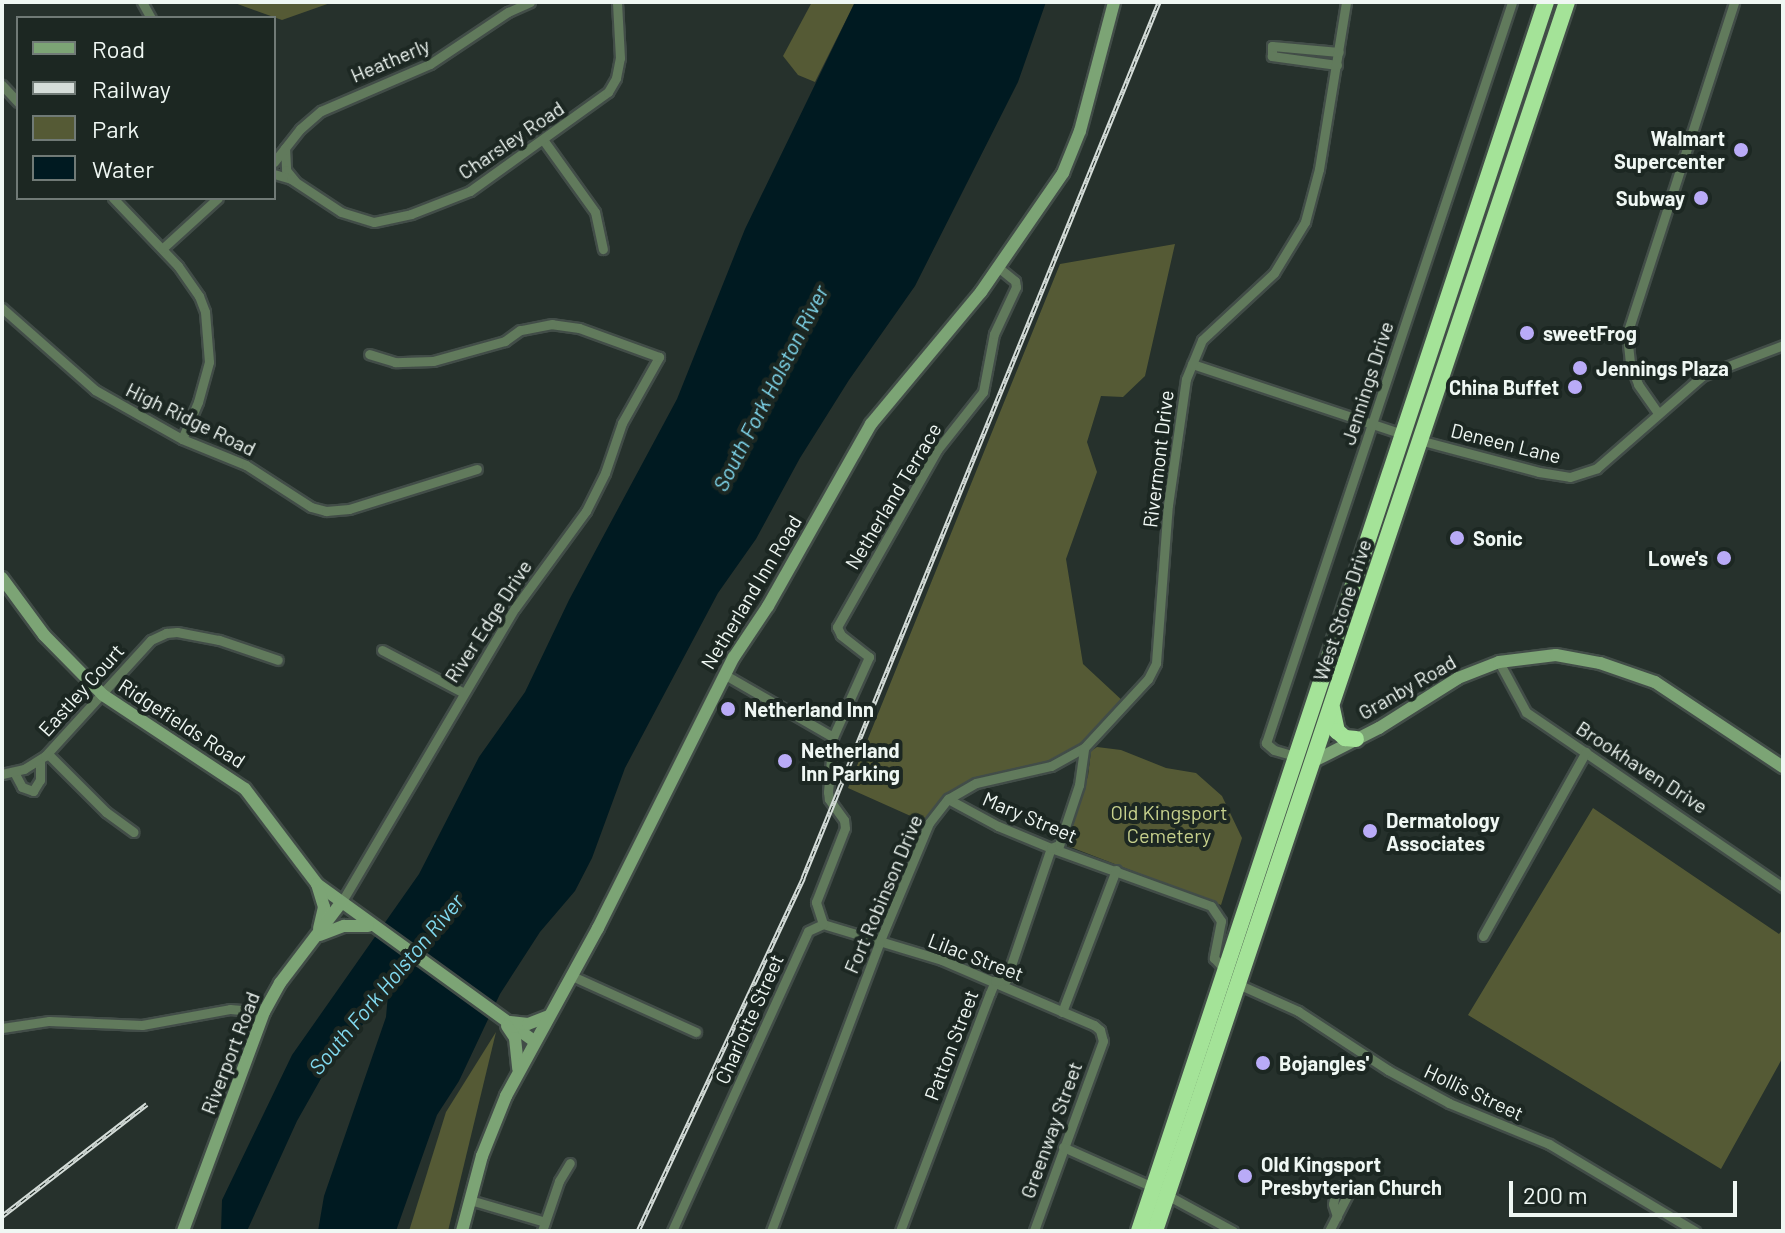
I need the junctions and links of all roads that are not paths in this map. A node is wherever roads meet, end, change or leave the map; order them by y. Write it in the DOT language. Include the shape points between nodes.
graph roads {
  1 [pos="530,2"];
  2 [pos="617,2"];
  3 [pos="1114,2"];
  4 [pos="1346,2"];
  5 [pos="1512,2"];
  6 [pos="1546,2"];
  7 [pos="1567,2"];
  8 [pos="1732,6"];
  9 [pos="1339,52"];
  10 [pos="1337,65"];
  11 [pos="2,85"];
  12 [pos="16,100"];
  13 [pos="544,141"];
  14 [pos="285,148"];
  15 [pos="276,159"];
  16 [pos="276,175"];
  17 [pos="300,186"];
  18 [pos="115,200"];
  19 [pos="216,200"];
  20 [pos="163,248"];
  21 [pos="603,249"];
  22 [pos="999,268"];
  23 [pos="2,308"];
  24 [pos="1783,345"];
  25 [pos="369,354"];
  26 [pos="1192,364"];
  27 [pos="1658,413"];
  28 [pos="1373,422"];
  29 [pos="1411,437"];
  30 [pos="182,439"];
  31 [pos="477,469"];
  32 [pos="2,578"];
  33 [pos="382,650"];
  34 [pos="278,660"];
  35 [pos="1499,662"];
  36 [pos="725,675"];
  37 [pos="1148,679"];
  38 [pos="462,692"];
  39 [pos="103,695"];
  40 [pos="1332,705"];
  41 [pos="833,737"];
  42 [pos="1356,739"];
  43 [pos="1084,748"];
  44 [pos="1586,752"];
  45 [pos="1295,756"];
  46 [pos="44,757"];
  47 [pos="1314,761"];
  48 [pos="1783,767"];
  49 [pos="14,772"];
  50 [pos="2,774"];
  51 [pos="948,799"];
  52 [pos="134,832"];
  53 [pos="1051,848"];
  54 [pos="1116,870"];
  55 [pos="317,884"];
  56 [pos="1783,887"];
  57 [pos="341,903"];
  58 [pos="823,924"];
  59 [pos="370,926"];
  60 [pos="1483,936"];
  61 [pos="311,941"];
  62 [pos="879,943"];
  63 [pos="1225,970"];
  64 [pos="572,976"];
  65 [pos="995,981"];
  66 [pos="1240,985"];
  67 [pos="264,1012"];
  68 [pos="1062,1012"];
  69 [pos="550,1016"];
  70 [pos="507,1024"];
  71 [pos="2,1028"];
  72 [pos="696,1032"];
  73 [pos="1103,1041"];
  74 [pos="535,1042"];
  75 [pos="515,1077"];
  76 [pos="1198,1106"];
  77 [pos="1177,1114"];
  78 [pos="1063,1147"];
  79 [pos="570,1163"];
  80 [pos="1160,1191"];
  81 [pos="470,1200"];
  82 [pos="1337,1216"];
  83 [pos="544,1226"];
  84 [pos="183,1231"];
  85 [pos="462,1231"];
  86 [pos="672,1231"];
  87 [pos="771,1231"];
  88 [pos="900,1231"];
  89 [pos="1034,1231"];
  90 [pos="1139,1231"];
  91 [pos="1155,1231"];
  92 [pos="1233,1231"];
  93 [pos="1329,1231"];
  94 [pos="1695,1231"];
  1 -- 14 [label="street, Heatherly" via="430,64 335,103 300,129"];
  2 -- 13 [label="street, Charsley Road" via="620,58 613,86"];
  3 -- 22 [label="main road, Netherland Inn Road" via="1073,152 1049,198"];
  4 -- 9 [label="street, Rivermont Drive"];
  5 -- 28 [label="street, Jennings Drive"];
  6 -- 29 [label="highway, West Stone Drive"];
  7 -- 29 [label="highway, West Stone Drive"];
  8 -- 27 [label="street" via="1627,334 1638,384"];
  9 -- 10 [label="street, Rivermont Drive"];
  9 -- 10 [label="street" via="1272,46 1272,56"];
  10 -- 26 [label="street, Rivermont Drive" via="1316,187 1301,232 1274,273 1202,340"];
  11 -- 12 [label="street"];
  13 -- 17 [label="street, Charsley Road" via="470,191 388,220 353,217"];
  13 -- 21 [label="street" via="595,212"];
  14 -- 15 [label="street, Heatherly"];
  14 -- 17 [label="street" via="286,170"];
  16 -- 17 [label="street"];
  18 -- 20 [label="street"];
  19 -- 20 [label="street"];
  20 -- 30 [label="street" via="199,296 208,329 204,384"];
  22 -- 36 [label="main road, Netherland Inn Road" via="871,424"];
  22 -- 41 [label="street, Netherland Terrace" via="1016,287 994,334 983,392 937,450 837,627 869,657"];
  23 -- 30 [label="street, High Ridge Road" via="72,374"];
  24 -- 27 [label="street, Deneen Lane" via="1702,376"];
  25 -- 38 [label="street, River Edge Drive" via="423,363 552,324 606,336 659,357 622,423 586,511"];
  26 -- 28 [label="street, Deneen Lane"];
  26 -- 37 [label="street, Rivermont Drive" via="1168,505 1159,647"];
  27 -- 29 [label="street, Deneen Lane" via="1597,468 1570,477"];
  28 -- 29 [label="street, Deneen Lane"];
  28 -- 45 [label="street, Jennings Drive" via="1266,743"];
  29 -- 40 [label="highway, West Stone Drive"];
  29 -- 45 [label="highway, West Stone Drive"];
  30 -- 31 [label="street, High Ridge Road" via="246,465 298,501 326,511 365,505"];
  32 -- 39 [label="main road, Ridgefields Road" via="44,635"];
  33 -- 38 [label="street"];
  34 -- 39 [label="street, Eastley Court" via="219,640 166,633 151,640"];
  35 -- 42 [label="main road, Granby Road" via="1458,678"];
  35 -- 44 [label="street, Brookhaven Drive" via="1526,712"];
  35 -- 48 [label="main road, Granby Road" via="1556,655 1655,682"];
  36 -- 41 [label="street"];
  36 -- 64 [label="main road, Netherland Inn Road"];
  37 -- 43 [label="street, Fort Robinson Drive"];
  38 -- 57 [label="street, River Edge Drive"];
  39 -- 46 [label="street, Eastley Court"];
  39 -- 55 [label="main road, Ridgefields Road" via="245,789"];
  40 -- 42 [label="highway" via="1337,731"];
  40 -- 47 [label="highway, West Stone Drive"];
  41 -- 58 [label="street" via="828,792 845,828 816,902"];
  42 -- 47 [label="main road, Granby Road"];
  43 -- 51 [label="street, Fort Robinson Drive" via="1051,766 976,783"];
  43 -- 53 [label="street, Patton Street" via="1079,785 1059,845"];
  44 -- 56 [label="street, Brookhaven Drive"];
  44 -- 60 [label="street"];
  45 -- 47 [label="highway"];
  45 -- 63 [label="highway, West Stone Drive"];
  46 -- 49 [label="street, Eastley Court"];
  46 -- 49 [label="street" via="33,791 22,787"];
  46 -- 52 [label="street"];
  47 -- 66 [label="highway, West Stone Drive"];
  49 -- 50 [label="street, Eastley Court"];
  51 -- 53 [label="street, Mary Street"];
  51 -- 62 [label="street, Fort Robinson Drive" via="929,823"];
  53 -- 54 [label="street, Mary Street"];
  53 -- 65 [label="street, Patton Street" via="1006,980"];
  54 -- 63 [label="street, Mary Street" via="1218,911 1214,958"];
  54 -- 68 [label="street"];
  55 -- 57 [label="main road, Ridgefields Road"];
  55 -- 61 [label="main road" via="323,916"];
  57 -- 59 [label="main road, Ridgefields Road"];
  57 -- 61 [label="main road, Riverport Road"];
  58 -- 62 [label="street, Lilac Street"];
  58 -- 86 [label="street, Charlotte Street" via="808,931"];
  59 -- 61 [label="main road" via="344,926"];
  59 -- 70 [label="main road, Ridgefields Road"];
  61 -- 67 [label="main road, Riverport Road"];
  62 -- 65 [label="street, Lilac Street"];
  62 -- 87 [label="street, Fort Robinson Drive"];
  63 -- 66 [label="highway"];
  63 -- 77 [label="highway, West Stone Drive"];
  64 -- 69 [label="main road, Netherland Inn Road"];
  64 -- 72 [label="street"];
  65 -- 68 [label="street, Lilac Street"];
  65 -- 88 [label="street, Patton Street"];
  66 -- 76 [label="highway, West Stone Drive"];
  66 -- 94 [label="street, Hollis Street" via="1298,1011 1449,1103 1549,1144"];
  67 -- 71 [label="street" via="230,1009 142,1025 49,1021"];
  67 -- 84 [label="main road, Riverport Road"];
  68 -- 73 [label="street, Lilac Street" via="1094,1025"];
  69 -- 70 [label="main road"];
  69 -- 74 [label="main road, Netherland Inn Road"];
  70 -- 74 [label="main road, Ridgefields Road"];
  70 -- 75 [label="main road" via="519,1055"];
  73 -- 78 [label="street, Greenway Street"];
  74 -- 75 [label="main road, Netherland Inn Road"];
  75 -- 81 [label="main road, Netherland Inn Road"];
  76 -- 77 [label="highway"];
  76 -- 80 [label="highway, West Stone Drive"];
  77 -- 80 [label="highway, West Stone Drive"];
  78 -- 80 [label="street"];
  78 -- 89 [label="street, Greenway Street"];
  79 -- 83 [label="street"];
  80 -- 90 [label="highway, West Stone Drive"];
  80 -- 91 [label="highway, West Stone Drive"];
  80 -- 92 [label="street"];
  81 -- 83 [label="street"];
  81 -- 85 [label="main road, Netherland Inn Road"];
  82 -- 93 [label="street"];
}
